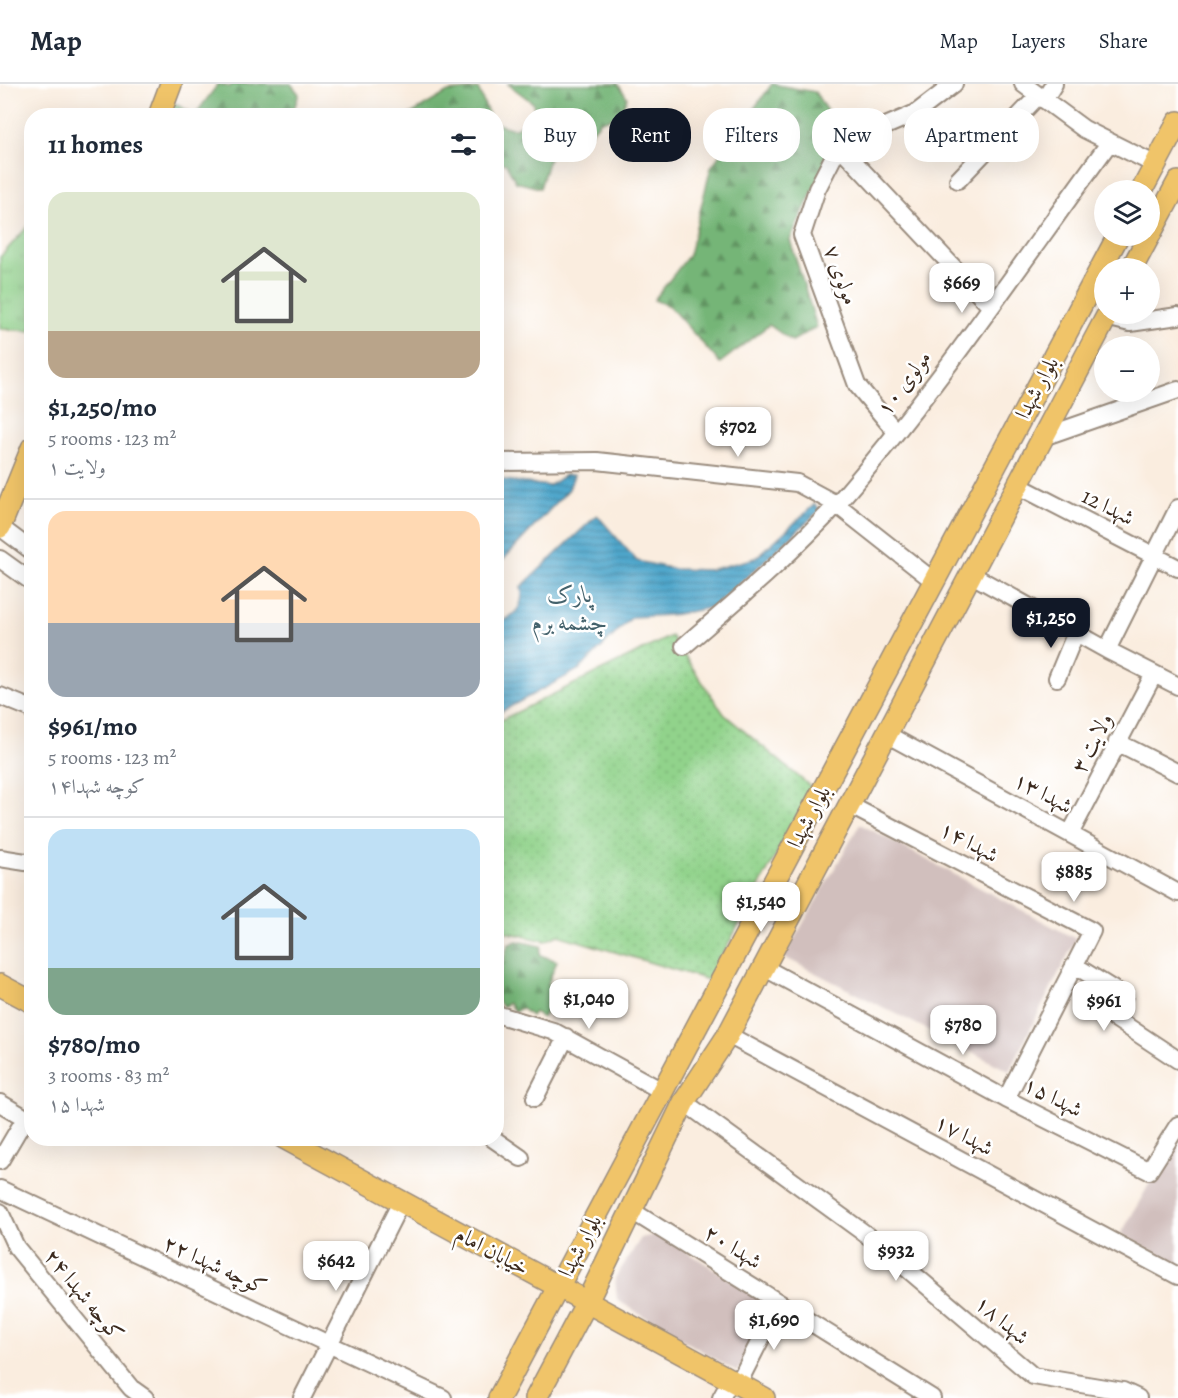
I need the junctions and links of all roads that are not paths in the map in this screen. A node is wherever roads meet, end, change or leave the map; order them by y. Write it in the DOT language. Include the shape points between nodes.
graph roads {
  1 [pos="171,84"];
  2 [pos="954,84"];
  3 [pos="1023,84"];
  4 [pos="1054,84"];
  5 [pos="1041,98"];
  6 [pos="162,108"];
  7 [pos="1178,122"];
  8 [pos="892,123"];
  9 [pos="1110,142"];
  10 [pos="831,162"];
  11 [pos="854,162"];
  12 [pos="1156,165"];
  13 [pos="958,180"];
  14 [pos="1148,180"];
  15 [pos="1178,182"];
  16 [pos="1173,205"];
  17 [pos="1113,246"];
  18 [pos="1139,258"];
  19 [pos="990,306"];
  20 [pos="1178,316"];
  21 [pos="1160,319"];
  22 [pos="1103,324"];
  23 [pos="1178,390"];
  24 [pos="896,432"];
  25 [pos="1043,437"];
  26 [pos="504,462"];
  27 [pos="24,468"];
  28 [pos="1017,485"];
  29 [pos="836,504"];
  30 [pos="1178,508"];
  31 [pos="0,527"];
  32 [pos="24,545"];
  33 [pos="1155,557"];
  34 [pos="0,559"];
  35 [pos="1178,568"];
  36 [pos="972,575"];
  37 [pos="24,576"];
  38 [pos="935,582"];
  39 [pos="1076,632"];
  40 [pos="684,646"];
  41 [pos="1107,650"];
  42 [pos="1154,674"];
  43 [pos="1057,678"];
  44 [pos="1178,686"];
  45 [pos="0,696"];
  46 [pos="24,706"];
  47 [pos="886,734"];
  48 [pos="1117,742"];
  49 [pos="1178,773"];
  50 [pos="849,805"];
  51 [pos="1070,834"];
  52 [pos="0,858"];
  53 [pos="24,862"];
  54 [pos="1178,893"];
  55 [pos="765,898"];
  56 [pos="790,918"];
  57 [pos="1074,965"];
  58 [pos="763,968"];
  59 [pos="0,985"];
  60 [pos="24,998"];
  61 [pos="504,1016"];
  62 [pos="728,1035"];
  63 [pos="566,1038"];
  64 [pos="1178,1060"];
  65 [pos="662,1091"];
  66 [pos="535,1098"];
  67 [pos="1006,1099"];
  68 [pos="684,1102"];
  69 [pos="0,1103"];
  70 [pos="24,1115"];
  71 [pos="24,1123"];
  72 [pos="1178,1125"];
  73 [pos="310,1146"];
  74 [pos="504,1146"];
  75 [pos="521,1158"];
  76 [pos="0,1161"];
  77 [pos="0,1189"];
  78 [pos="401,1202"];
  79 [pos="632,1211"];
  80 [pos="2,1221"];
  81 [pos="1178,1276"];
  82 [pos="558,1287"];
  83 [pos="587,1302"];
  84 [pos="779,1303"];
  85 [pos="329,1344"];
  86 [pos="730,1387"];
  87 [pos="145,1398"];
  88 [pos="302,1398"];
  89 [pos="443,1398"];
  90 [pos="499,1398"];
  91 [pos="536,1398"];
  92 [pos="764,1398"];
  93 [pos="932,1398"];
  94 [pos="1138,1398"];
  1 -- 6 [label="main road"];
  2 -- 8 [label="street" via="916,112"];
  3 -- 5 [label="street"];
  4 -- 5 [label="street"];
  5 -- 9 [label="street" via="1084,129"];
  5 -- 13 [label="street"];
  7 -- 12 [label="main road"];
  9 -- 12 [label="street"];
  9 -- 19 [label="street, مولوی ۱۰"];
  10 -- 24 [label="street, مولوی ۷" via="802,235 857,385"];
  11 -- 19 [label="street"];
  12 -- 14 [label="main road"];
  15 -- 16 [label="main road"];
  16 -- 18 [label="main road"];
  17 -- 38 [label="main road, بلوار شهدا"];
  19 -- 24 [label="street, مولوی ۱۰"];
  20 -- 21 [label="street"];
  22 -- 25 [label="main road, بلوار شهدا"];
  23 -- 25 [label="street"];
  24 -- 29 [label="street, مولوی ۱۰"];
  25 -- 28 [label="main road, بلوار شهدا"];
  26 -- 29 [label="street" via="597,461 787,481"];
  27 -- 31 [label="main road"];
  28 -- 33 [label="street, شهدا 12"];
  28 -- 36 [label="main road, بلوار شهدا"];
  29 -- 38 [label="street"];
  29 -- 40 [label="street, مولوی ۱۰" via="776,566"];
  30 -- 33 [label="street"];
  31 -- 32 [label="street"];
  33 -- 35 [label="street, شهدا 12"];
  33 -- 41 [label="street"];
  34 -- 37 [label="street"];
  36 -- 39 [label="street"];
  36 -- 47 [label="main road, بلوار شهدا"];
  38 -- 55 [label="main road, بلوار شهدا"];
  39 -- 41 [label="street"];
  39 -- 43 [label="street"];
  41 -- 42 [label="street"];
  42 -- 44 [label="street"];
  42 -- 48 [label="street, ولایت ۳"];
  45 -- 46 [label="street"];
  47 -- 50 [label="main road, بلوار شهدا"];
  47 -- 51 [label="street, شهدا ۱۳"];
  48 -- 49 [label="street"];
  48 -- 51 [label="street, ولایت ۳"];
  50 -- 56 [label="main road, بلوار شهدا"];
  50 -- 57 [label="street, شهدا ۱۴" via="1092,932"];
  51 -- 54 [label="street, شهدا ۱۳"];
  52 -- 53 [label="street"];
  55 -- 56 [label="main road" via="770,915 777,920"];
  55 -- 65 [label="main road, بلوار شهدا"];
  56 -- 58 [label="main road, بلوار شهدا"];
  57 -- 64 [label="street" via="1124,996 1113,1017"];
  57 -- 67 [label="street, شهدا ۱۴"];
  58 -- 62 [label="main road, بلوار شهدا"];
  58 -- 67 [label="street, شهدا ۱۵"];
  59 -- 60 [label="main road"];
  61 -- 63 [label="street" via="553,1030"];
  62 -- 68 [label="main road, بلوار شهدا"];
  62 -- 81 [label="street, شهدا ۱۷"];
  63 -- 65 [label="street"];
  63 -- 66 [label="street"];
  65 -- 82 [label="main road, بلوار شهدا"];
  67 -- 72 [label="street, شهدا ۱۵" via="1149,1171"];
  68 -- 79 [label="main road, بلوار شهدا"];
  68 -- 94 [label="street, شهدا ۱۸" via="871,1238 1033,1376 1123,1391"];
  69 -- 70 [label="street"];
  71 -- 76 [label="street"];
  73 -- 78 [label="main road, خیابان امام"];
  74 -- 75 [label="street"];
  77 -- 85 [label="street, کوچه شهدا ۲۲"];
  78 -- 82 [label="main road, خیابان امام"];
  78 -- 85 [label="street"];
  79 -- 83 [label="main road, بلوار شهدا"];
  79 -- 84 [label="street, شهدا ۲۰"];
  80 -- 87 [label="street, کوچه شهدا ۲۴" via="16,1247 131,1389"];
  82 -- 83 [label="main road, خیابان امام"];
  82 -- 90 [label="main road, بلوار شهدا"];
  83 -- 86 [label="main road, خیابان امام"];
  83 -- 91 [label="main road, بلوار شهدا"];
  84 -- 86 [label="street"];
  84 -- 93 [label="street, شهدا ۲۰"];
  85 -- 88 [label="street"];
  85 -- 89 [label="street, کوچه شهدا ۲۲"];
  86 -- 92 [label="main road, خیابان امام"];
}
